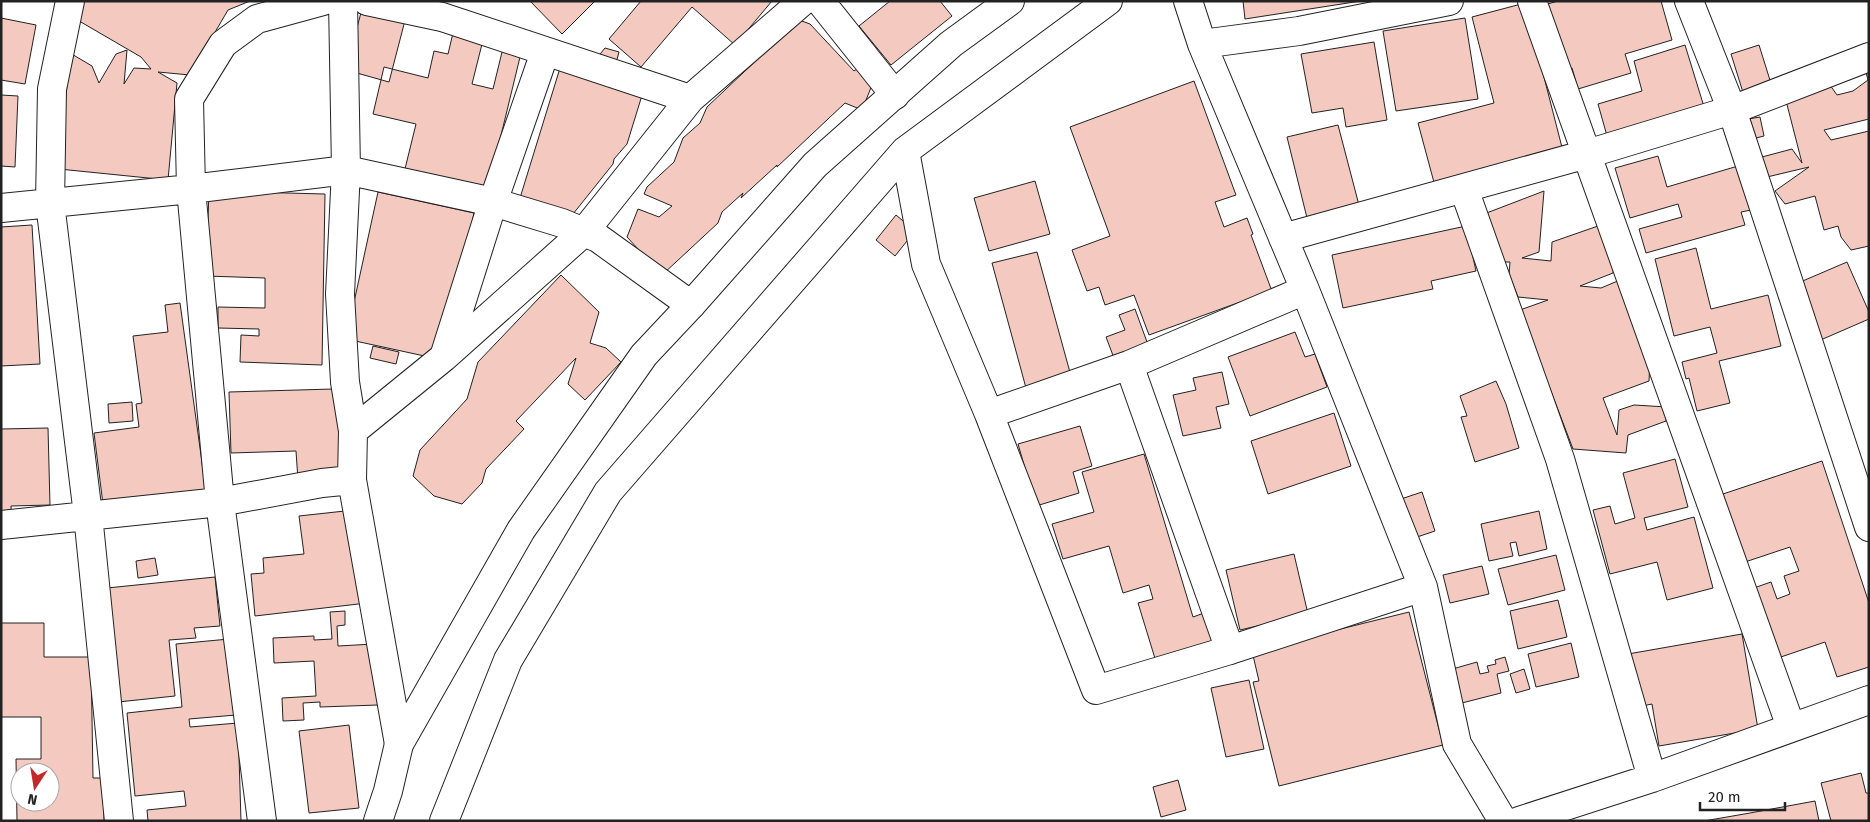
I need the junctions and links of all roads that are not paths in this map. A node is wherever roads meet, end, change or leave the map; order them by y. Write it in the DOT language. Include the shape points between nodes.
graph roads {
  1 [pos="70,1"];
  2 [pos="323,1"];
  3 [pos="343,1"];
  4 [pos="367,1"];
  5 [pos="803,1"];
  6 [pos="820,1"];
  7 [pos="1010,1"];
  8 [pos="1108,1"];
  9 [pos="1188,1"];
  10 [pos="1449,1"];
  11 [pos="1532,1"];
  12 [pos="1689,1"];
  13 [pos="433,7"];
  14 [pos="1202,44"];
  15 [pos="545,52"];
  16 [pos="1869,57"];
  17 [pos="895,95"];
  18 [pos="690,99"];
  19 [pos="1732,110"];
  20 [pos="905,151"];
  21 [pos="1588,154"];
  22 [pos="346,170"];
  23 [pos="191,189"];
  24 [pos="1464,189"];
  25 [pos="493,202"];
  26 [pos="50,203"];
  27 [pos="1,208"];
  28 [pos="584,232"];
  29 [pos="1283,238"];
  30 [pos="1305,290"];
  31 [pos="691,305"];
  32 [pos="444,357"];
  33 [pos="1129,364"];
  34 [pos="989,414"];
  35 [pos="353,431"];
  36 [pos="352,480"];
  37 [pos="220,502"];
  38 [pos="88,515"];
  39 [pos="1,525"];
  40 [pos="1869,527"];
  41 [pos="1423,587"];
  42 [pos="1230,650"];
  43 [pos="1869,700"];
  44 [pos="1791,727"];
  45 [pos="399,744"];
  46 [pos="1652,778"];
  47 [pos="118,821"];
  48 [pos="262,821"];
  49 [pos="378,821"];
  50 [pos="444,821"];
  51 [pos="1503,821"];
  52 [pos="1520,821"];
  1 -- 26 [label="street" via="52,89"];
  2 -- 23 [label="street" via="257,19 223,44 188,99"];
  3 -- 22 [label="street"];
  4 -- 13 [label="street"];
  5 -- 18 [label="street"];
  6 -- 17 [label="street"];
  7 -- 17 [label="street" via="951,44"];
  8 -- 20 [label="street"];
  9 -- 14 [label="street"];
  10 -- 14 [label="street" via="1299,31"];
  11 -- 21 [label="street"];
  12 -- 19 [label="street"];
  13 -- 15 [label="street" via="442,17"];
  14 -- 29 [label="street"];
  15 -- 18 [label="street"];
  15 -- 25 [label="street"];
  16 -- 19 [label="street"];
  17 -- 31 [label="street" via="815,165"];
  18 -- 28 [label="street"];
  19 -- 21 [label="street"];
  19 -- 40 [label="street"];
  20 -- 34 [label="street" via="926,264"];
  20 -- 50 [label="street" via="608,492 508,660"];
  21 -- 24 [label="street"];
  21 -- 44 [label="street"];
  22 -- 23 [label="street"];
  22 -- 25 [label="street"];
  22 -- 35 [label="street" via="340,294 345,382"];
  23 -- 26 [label="street"];
  23 -- 37 [label="street"];
  24 -- 29 [label="street"];
  24 -- 46 [label="street" via="1560,458"];
  25 -- 28 [label="street"];
  25 -- 32 [label="street"];
  26 -- 27 [label="street"];
  26 -- 38 [label="street"];
  28 -- 31 [label="street" via="598,238"];
  28 -- 32 [label="street"];
  29 -- 30 [label="street"];
  30 -- 33 [label="street"];
  30 -- 41 [label="street"];
  31 -- 45 [label="street" via="644,355 521,530"];
  32 -- 35 [label="street"];
  33 -- 34 [label="street"];
  33 -- 42 [label="street"];
  34 -- 42 [label="street" via="1096,690"];
  35 -- 36 [label="street"];
  36 -- 37 [label="street"];
  36 -- 45 [label="street"];
  37 -- 38 [label="street"];
  37 -- 48 [label="street"];
  38 -- 39 [label="street"];
  38 -- 47 [label="street"];
  41 -- 42 [label="street"];
  41 -- 51 [label="street" via="1457,744"];
  43 -- 44 [label="street"];
  44 -- 46 [label="street"];
  45 -- 49 [label="street"];
  46 -- 52 [label="street"];
}
